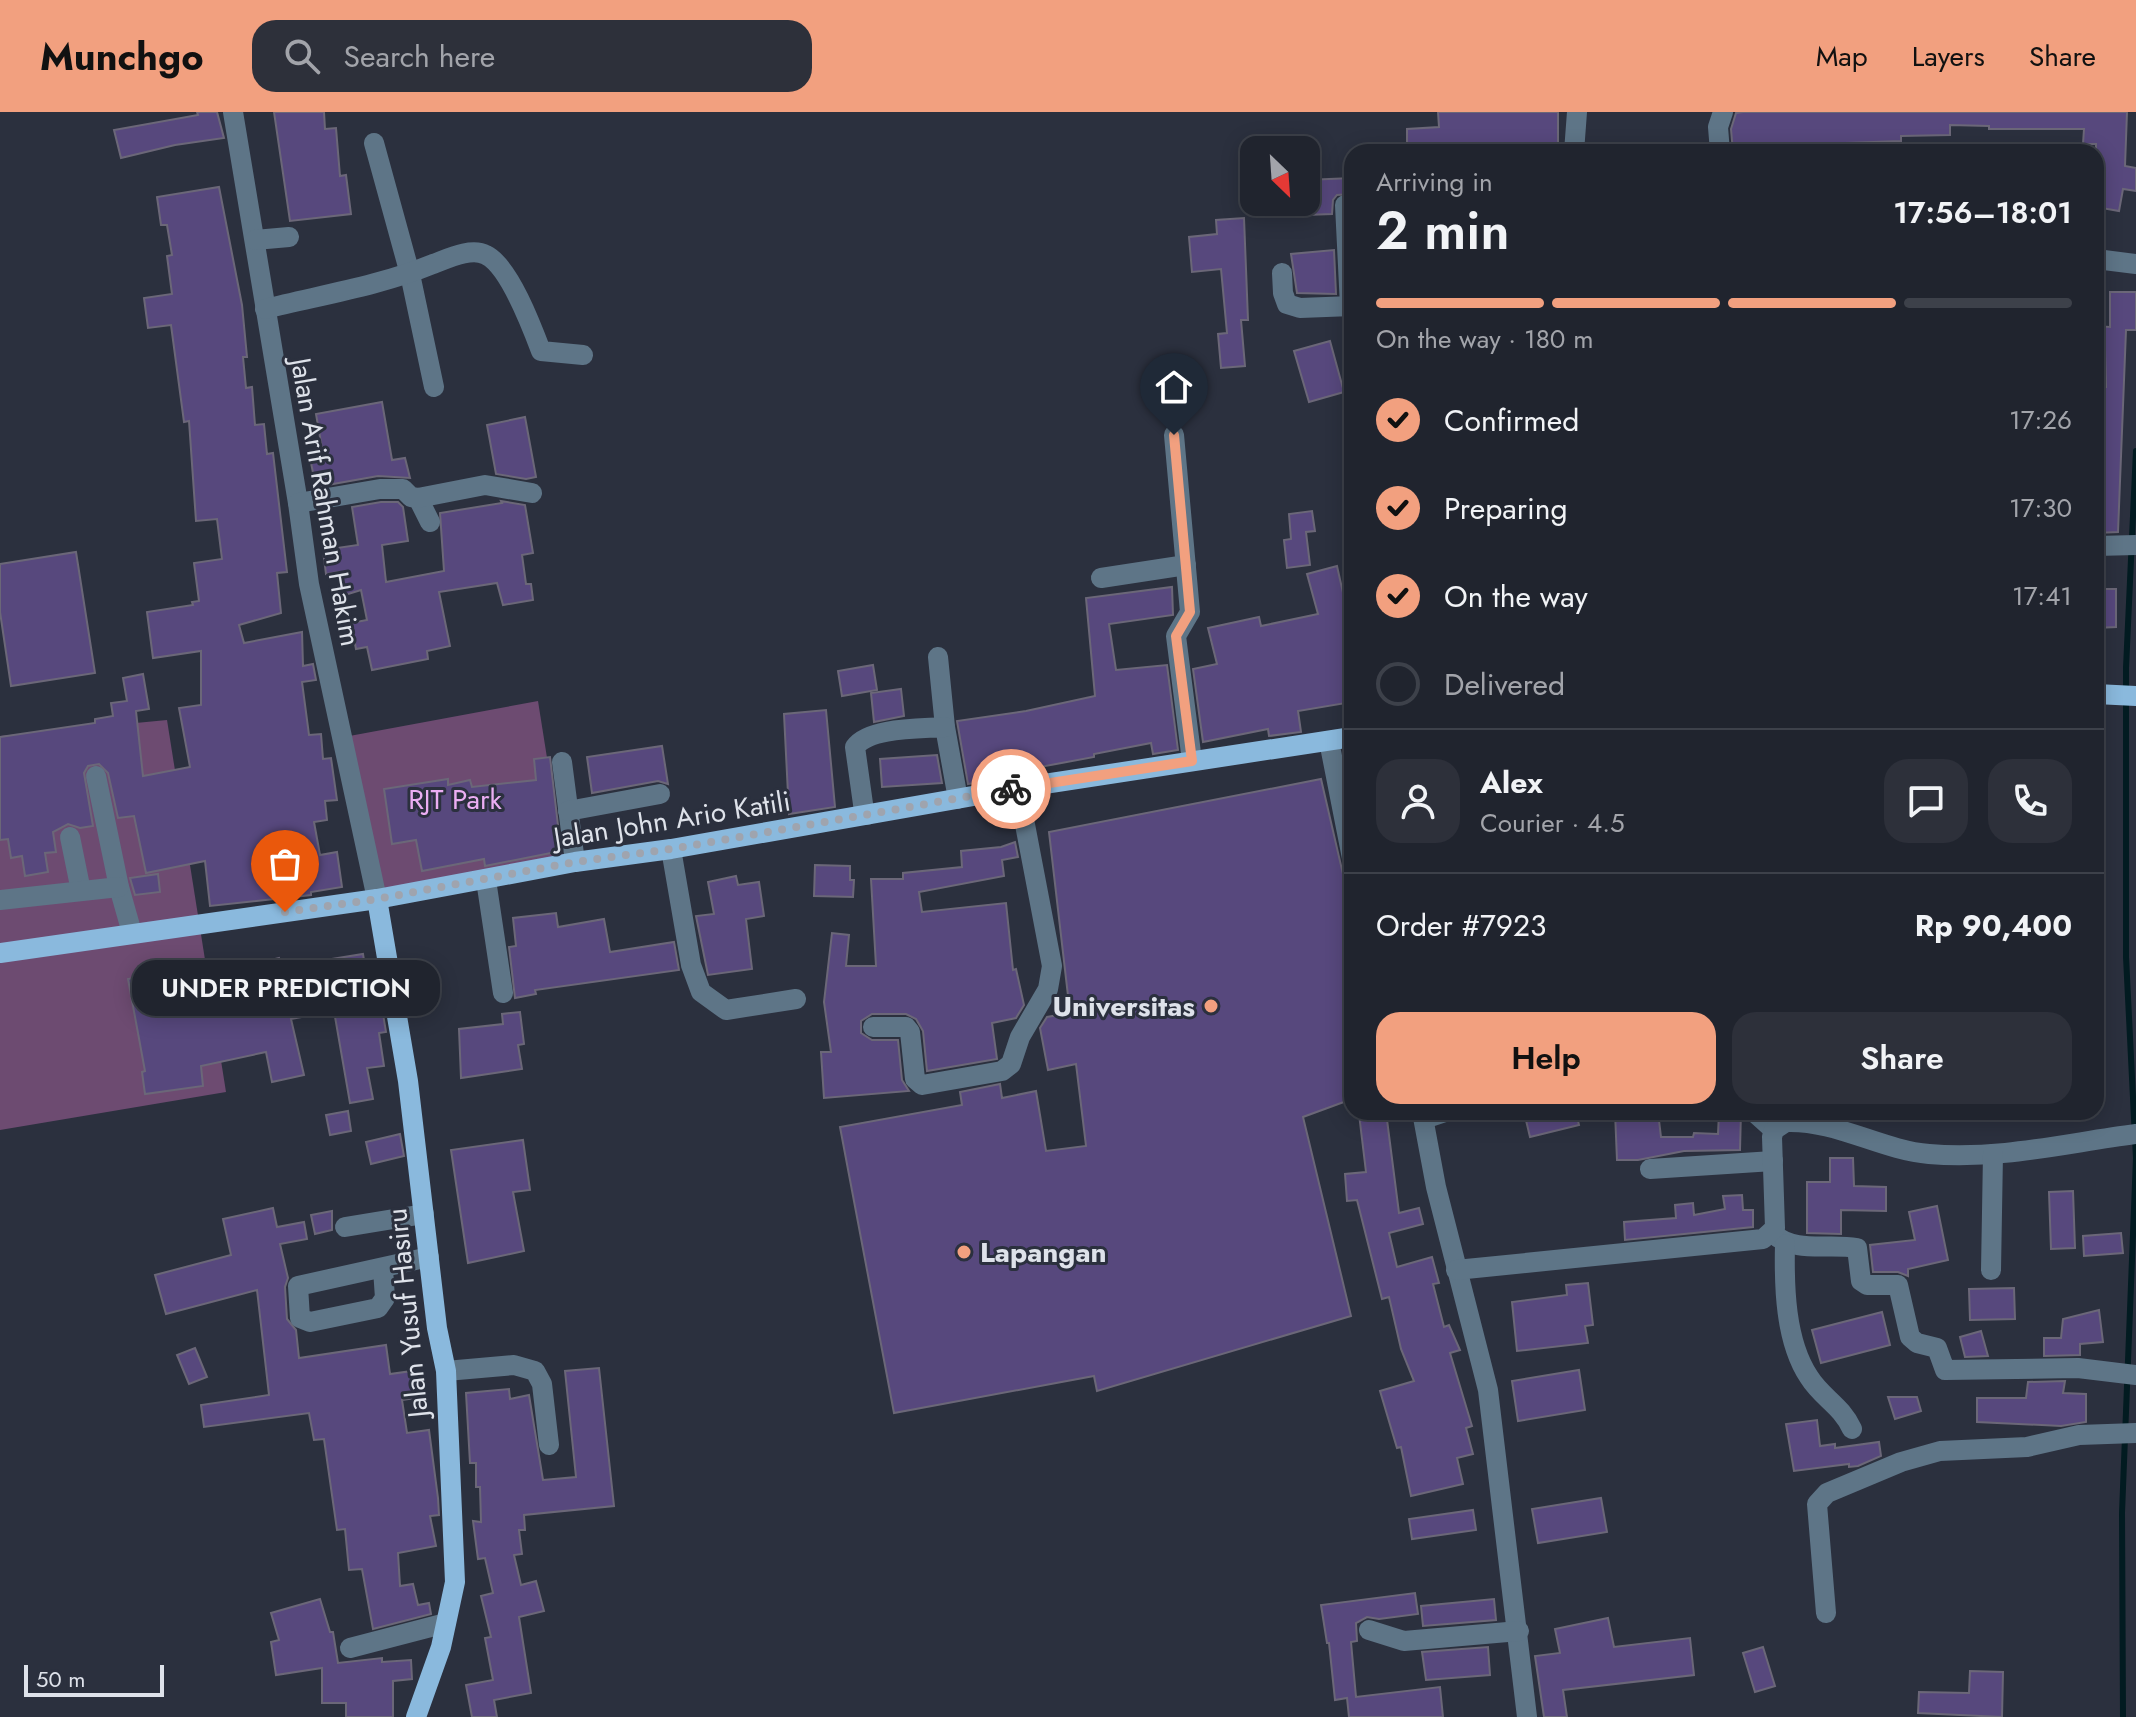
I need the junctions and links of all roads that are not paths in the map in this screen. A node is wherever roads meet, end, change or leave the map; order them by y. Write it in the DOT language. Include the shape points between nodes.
graph roads {
  1 [pos="233,112"];
  2 [pos="1577,112"];
  3 [pos="1723,112"];
  4 [pos="374,143"];
  5 [pos="1575,144"];
  6 [pos="1719,144"];
  7 [pos="289,237"];
  8 [pos="255,240"];
  9 [pos="2104,260"];
  10 [pos="2136,264"];
  11 [pos="1282,273"];
  12 [pos="410,274"];
  13 [pos="1344,306"];
  14 [pos="265,309"];
  15 [pos="583,355"];
  16 [pos="434,387"];
  17 [pos="1174,435"];
  18 [pos="532,493"];
  19 [pos="418,498"];
  20 [pos="298,503"];
  21 [pos="430,522"];
  22 [pos="2128,545"];
  23 [pos="2104,546"];
  24 [pos="1186,565"];
  25 [pos="1101,578"];
  26 [pos="938,657"];
  27 [pos="945,727"];
  28 [pos="1344,738"];
  29 [pos="1329,741"];
  30 [pos="1192,761"];
  31 [pos="562,762"];
  32 [pos="96,776"];
  33 [pos="1018,788"];
  34 [pos="660,794"];
  35 [pos="958,799"];
  36 [pos="568,811"];
  37 [pos="867,815"];
  38 [pos="1344,817"];
  39 [pos="70,837"];
  40 [pos="671,849"];
  41 [pos="575,862"];
  42 [pos="486,880"];
  43 [pos="119,887"];
  44 [pos="81,891"];
  45 [pos="377,899"];
  46 [pos="0,900"];
  47 [pos="132,933"];
  48 [pos="0,953"];
  49 [pos="503,993"];
  50 [pos="796,999"];
  51 [pos="873,1027"];
  52 [pos="1424,1120"];
  53 [pos="1763,1120"];
  54 [pos="1774,1130"];
  55 [pos="2131,1135"];
  56 [pos="1993,1154"];
  57 [pos="1773,1161"];
  58 [pos="1650,1169"];
  59 [pos="424,1214"];
  60 [pos="345,1227"];
  61 [pos="1779,1238"];
  62 [pos="429,1257"];
  63 [pos="383,1269"];
  64 [pos="1456,1270"];
  65 [pos="1991,1270"];
  66 [pos="446,1371"];
  67 [pos="2128,1374"];
  68 [pos="1852,1429"];
  69 [pos="2134,1433"];
  70 [pos="549,1445"];
  71 [pos="1826,1613"];
  72 [pos="446,1623"];
  73 [pos="1369,1630"];
  74 [pos="1519,1631"];
  75 [pos="350,1648"];
  76 [pos="416,1717"];
  77 [pos="1527,1717"];
  1 -- 8 [label="street, Jalan Arif Rahman Hakim"];
  2 -- 5 [label="street"];
  3 -- 6 [label="street"];
  4 -- 12 [label="street"];
  7 -- 8 [label="street"];
  8 -- 14 [label="street, Jalan Arif Rahman Hakim"];
  9 -- 10 [label="street"];
  11 -- 13 [label="street" via="1287,304"];
  12 -- 14 [label="street"];
  12 -- 15 [label="street" via="452,257 476,252 489,256 519,299 541,351"];
  12 -- 16 [label="street"];
  14 -- 20 [label="street, Jalan Arif Rahman Hakim"];
  17 -- 24 [label="street"];
  18 -- 19 [label="street" via="485,485"];
  19 -- 20 [label="street" via="398,488"];
  19 -- 21 [label="street"];
  20 -- 45 [label="street, Jalan Arif Rahman Hakim" via="309,584"];
  22 -- 23 [label="street"];
  24 -- 25 [label="street"];
  24 -- 30 [label="street" via="1190,612 1176,636"];
  26 -- 27 [label="street"];
  27 -- 35 [label="street"];
  27 -- 37 [label="street" via="860,740 855,747"];
  28 -- 29 [label="main road, Jalan John Ario Katili"];
  29 -- 30 [label="main road, Jalan John Ario Katili"];
  29 -- 38 [label="street"];
  30 -- 33 [label="main road, Jalan John Ario Katili"];
  31 -- 36 [label="street"];
  32 -- 43 [label="street"];
  33 -- 35 [label="main road, Jalan John Ario Katili"];
  33 -- 51 [label="street" via="1052,966 1048,989 1011,1064 1002,1071 919,1085 910,1032 906,1027"];
  34 -- 36 [label="street"];
  35 -- 37 [label="main road, Jalan John Ario Katili"];
  36 -- 41 [label="street"];
  37 -- 40 [label="main road, Jalan John Ario Katili"];
  39 -- 44 [label="street"];
  40 -- 41 [label="main road, Jalan John Ario Katili"];
  40 -- 50 [label="street" via="691,965 701,992 726,1010"];
  41 -- 42 [label="main road, Jalan John Ario Katili"];
  42 -- 45 [label="main road, Jalan John Ario Katili"];
  42 -- 49 [label="street"];
  43 -- 44 [label="street"];
  43 -- 47 [label="street"];
  44 -- 46 [label="street"];
  45 -- 47 [label="main road, Jalan John Ario Katili"];
  45 -- 59 [label="main road, Jalan Yusuf Hasiru"];
  47 -- 48 [label="main road, Jalan John Ario Katili"];
  52 -- 64 [label="street"];
  53 -- 54 [label="street"];
  54 -- 56 [label="street" via="1795,1122 1928,1154"];
  54 -- 57 [label="street"];
  55 -- 56 [label="street"];
  56 -- 65 [label="street"];
  57 -- 58 [label="street"];
  57 -- 61 [label="street"];
  59 -- 60 [label="street"];
  59 -- 62 [label="main road, Jalan Yusuf Hasiru"];
  61 -- 64 [label="street"];
  61 -- 67 [label="street" via="1857,1248 1861,1281 1898,1285 1910,1337 1937,1348 1945,1370 2078,1368"];
  61 -- 68 [label="street" via="1789,1318 1801,1361"];
  62 -- 63 [label="street"];
  62 -- 66 [label="main road, Jalan Yusuf Hasiru"];
  64 -- 74 [label="street" via="1488,1390"];
  66 -- 70 [label="street" via="514,1365 535,1371 542,1384"];
  66 -- 72 [label="main road, Jalan Yusuf Hasiru" via="455,1582"];
  69 -- 71 [label="street" via="2108,1432 2027,1447 1940,1451 1827,1493 1817,1504"];
  72 -- 75 [label="street"];
  72 -- 76 [label="main road, Jalan Yusuf Hasiru"];
  73 -- 74 [label="street" via="1404,1641"];
  74 -- 77 [label="street"];
}
